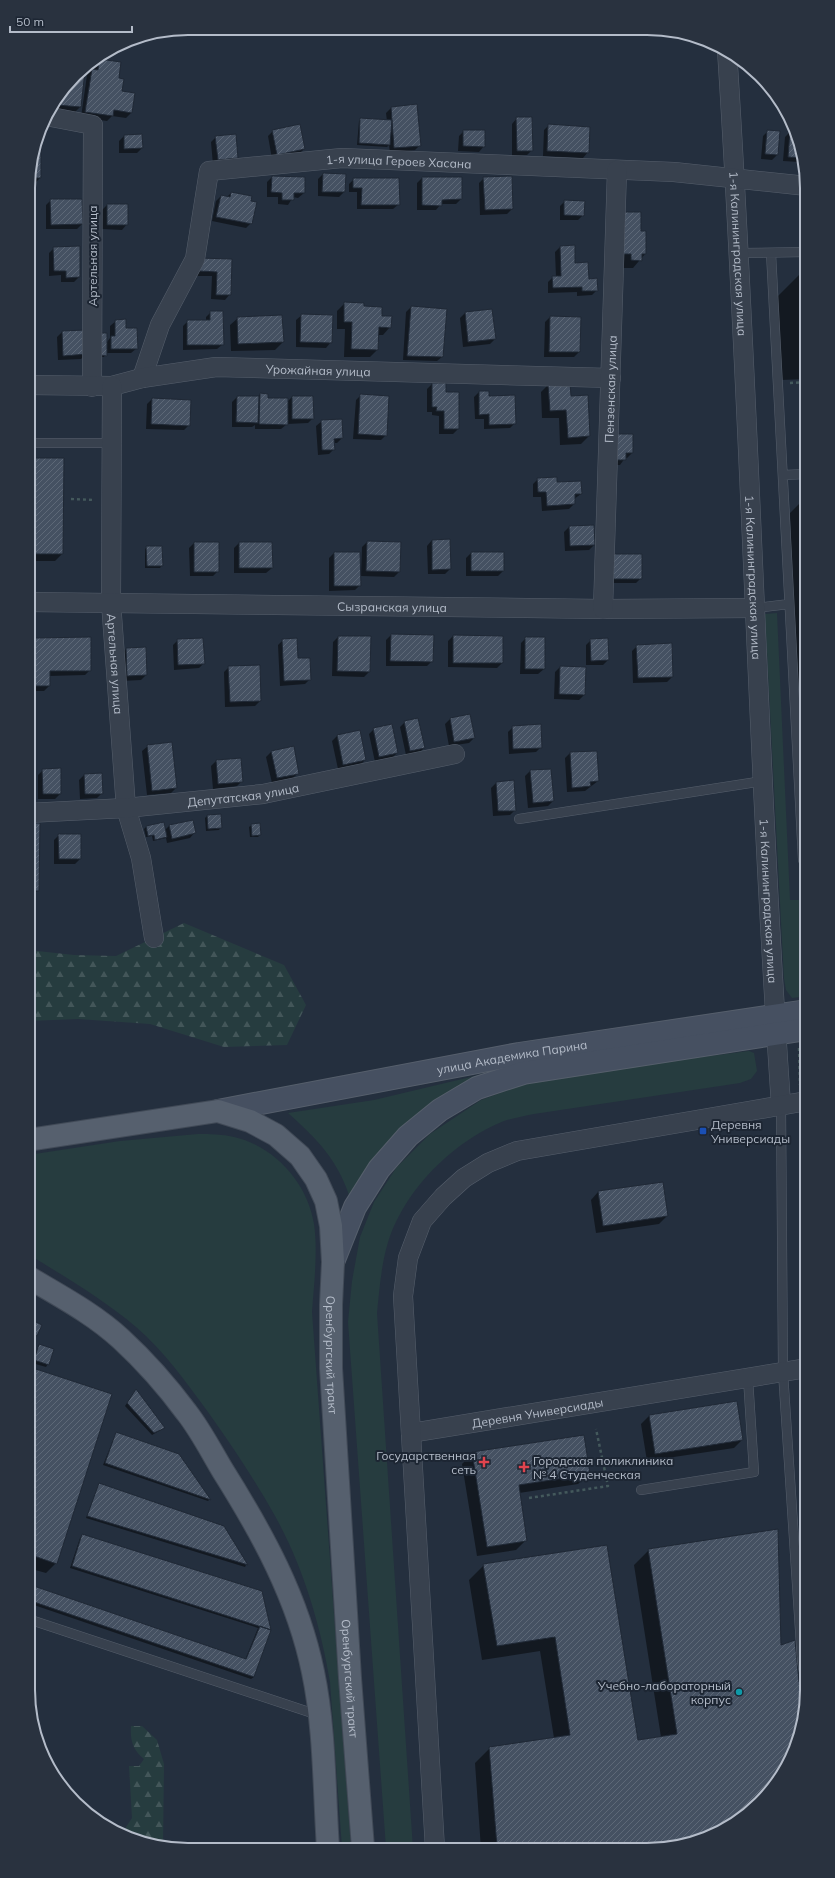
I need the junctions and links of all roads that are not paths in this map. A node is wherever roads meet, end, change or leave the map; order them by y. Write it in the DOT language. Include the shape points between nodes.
graph roads {
  1 [pos="727,58"];
  2 [pos="52,117"];
  3 [pos="617,170"];
  4 [pos="735,178"];
  5 [pos="800,185"];
  6 [pos="800,252"];
  7 [pos="739,253"];
  8 [pos="771,253"];
  9 [pos="142,378"];
  10 [pos="611,378"];
  11 [pos="35,385"];
  12 [pos="112,386"];
  13 [pos="92,387"];
  14 [pos="35,443"];
  15 [pos="112,443"];
  16 [pos="800,474"];
  17 [pos="782,475"];
  18 [pos="35,602"];
  19 [pos="111,602"];
  20 [pos="789,604"];
  21 [pos="755,608"];
  22 [pos="604,609"];
  23 [pos="455,754"];
  24 [pos="762,781"];
  25 [pos="800,805"];
  26 [pos="126,808"];
  27 [pos="35,812"];
  28 [pos="519,819"];
  29 [pos="154,938"];
  30 [pos="800,1014"];
  31 [pos="776,1024"];
  32 [pos="800,1028"];
  33 [pos="800,1102"];
  34 [pos="781,1105"];
  35 [pos="218,1111"];
  36 [pos="35,1139"];
  37 [pos="333,1262"];
  38 [pos="35,1281"];
  39 [pos="800,1369"];
  40 [pos="783,1372"];
  41 [pos="748,1378"];
  42 [pos="411,1434"];
  43 [pos="641,1490"];
  44 [pos="800,1606"];
  45 [pos="35,1621"];
  46 [pos="320,1716"];
  47 [pos="328,1843"];
  48 [pos="363,1843"];
  49 [pos="435,1843"];
  1 -- 4 [label="street, 1-я Калининградская улица"];
  2 -- 13 [label="street, Артельная улица" via="93,125"];
  3 -- 4 [label="street, 1-я улица Героев Хасана"];
  3 -- 9 [label="street, 1-я улица Героев Хасана" via="342,158 210,171 195,259 160,325"];
  3 -- 10 [label="street, Пензенская улица"];
  4 -- 5 [label="street, 1-я улица Героев Хасана"];
  4 -- 7 [label="street, 1-я Калининградская улица"];
  6 -- 8 [label="lane"];
  7 -- 8 [label="lane"];
  7 -- 21 [label="street, 1-я Калининградская улица"];
  8 -- 17 [label="lane"];
  9 -- 10 [label="street, Урожайная улица" via="216,367"];
  9 -- 12 [label="street, Урожайная улица"];
  10 -- 22 [label="street, Пензенская улица"];
  11 -- 13 [label="street, Урожайная улица"];
  12 -- 13 [label="street, Урожайная улица"];
  12 -- 15 [label="street, Артельная улица"];
  14 -- 15 [label="lane"];
  15 -- 19 [label="street, Артельная улица"];
  16 -- 17 [label="lane"];
  17 -- 20 [label="lane"];
  18 -- 19 [label="street, Сызранская улица"];
  19 -- 22 [label="street, Сызранская улица"];
  19 -- 26 [label="street, Артельная улица"];
  20 -- 21 [label="lane"];
  20 -- 25 [label="lane"];
  21 -- 22 [label="street, Сызранская улица"];
  21 -- 24 [label="street, 1-я Калининградская улица"];
  23 -- 26 [label="street, Депутатская улица" via="264,794"];
  24 -- 28 [label="lane"];
  24 -- 31 [label="street, 1-я Калининградская улица"];
  26 -- 27 [label="street, Депутатская улица"];
  26 -- 29 [label="street, Артельная улица" via="141,858"];
  30 -- 31 [label="main road, улица Академика Парина"];
  31 -- 32 [label="main road, улица Академика Парина"];
  31 -- 34 [label="street, 1-я Калининградская улица"];
  31 -- 35 [label="main road, улица Академика Парина" via="519,1054"];
  31 -- 37 [label="main road, улица Академика Парина" via="523,1073 477,1088 440,1110 413,1132 379,1168 355,1207"];
  33 -- 34 [label="street"];
  34 -- 40 [label="lane"];
  34 -- 42 [label="street" via="517,1151 488,1163 464,1178 422,1220 408,1258 403,1296"];
  35 -- 36 [label="main road, Оренбургский тракт"];
  35 -- 37 [label="main road, Оренбургский тракт" via="250,1121 276,1135 300,1156 316,1179 326,1201 332,1226"];
  37 -- 48 [label="main road, Оренбургский тракт" via="331,1368"];
  38 -- 46 [label="main road" via="78,1306 120,1338 154,1372 188,1414 252,1516 280,1570 301,1624 313,1672"];
  39 -- 40 [label="street, Деревня Универсиады"];
  40 -- 41 [label="street, Деревня Универсиады"];
  40 -- 44 [label="lane"];
  41 -- 42 [label="street, Деревня Универсиады"];
  41 -- 43 [label="lane" via="754,1472"];
  42 -- 49 [label="street"];
  45 -- 46 [label="lane"];
  46 -- 47 [label="main road"];
}
